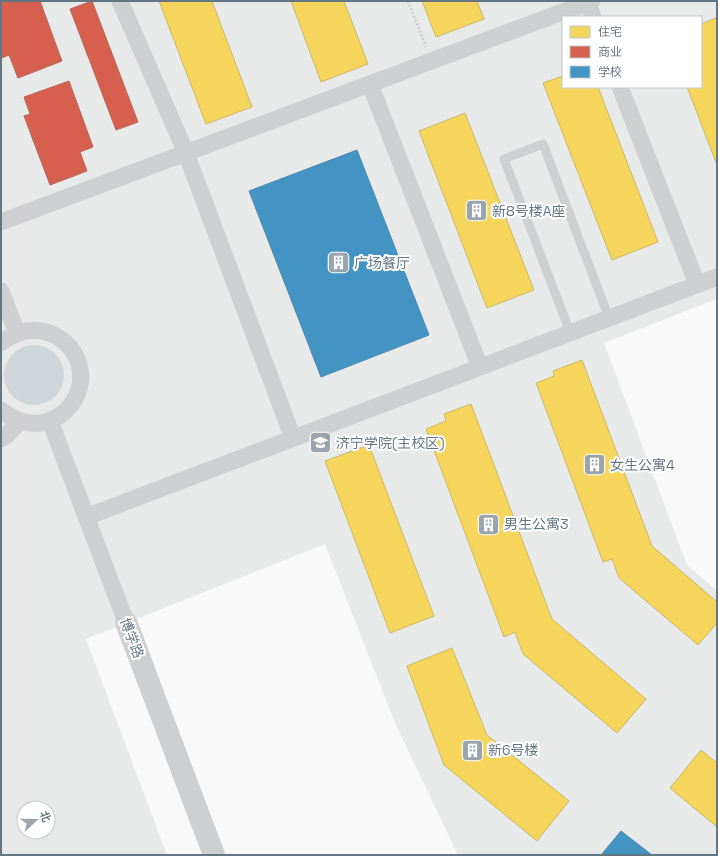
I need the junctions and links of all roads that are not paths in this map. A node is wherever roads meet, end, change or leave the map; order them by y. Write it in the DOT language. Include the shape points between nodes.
graph roads {
  1 [pos="120,1"];
  2 [pos="591,7"];
  3 [pos="564,16"];
  4 [pos="562,17"];
  5 [pos="370,84"];
  6 [pos="620,88"];
  7 [pos="186,153"];
  8 [pos="1,222"];
  9 [pos="717,277"];
  10 [pos="697,284"];
  11 [pos="1,291"];
  12 [pos="609,318"];
  13 [pos="17,332"];
  14 [pos="570,332"];
  15 [pos="1,343"];
  16 [pos="480,367"];
  17 [pos="1,410"];
  18 [pos="50,421"];
  19 [pos="19,422"];
  20 [pos="293,438"];
  21 [pos="1,439"];
  22 [pos="86,516"];
  23 [pos="126,622"];
  24 [pos="214,855"];
  1 -- 7 [label="street"];
  2 -- 3 [label="street"];
  4 -- 5 [label="street"];
  5 -- 7 [label="street"];
  5 -- 16 [label="street"];
  6 -- 10 [label="street"];
  7 -- 8 [label="street"];
  7 -- 20 [label="street"];
  9 -- 10 [label="street"];
  10 -- 12 [label="street"];
  11 -- 13 [label="street"];
  12 -- 14 [label="street"];
  12 -- 14 [label="lane" via="542,144 504,159"];
  13 -- 15 [label="street"];
  13 -- 18 [label="street" via="38,330 58,336 66,342 78,360 81,381 74,401 60,416"];
  14 -- 16 [label="street"];
  16 -- 20 [label="street"];
  17 -- 19 [label="street"];
  18 -- 19 [label="street" via="40,424"];
  18 -- 22 [label="street, 博学路"];
  19 -- 21 [label="street"];
  20 -- 22 [label="street"];
  22 -- 23 [label="street, 博学路"];
  23 -- 24 [label="street, 博学路"];
}
